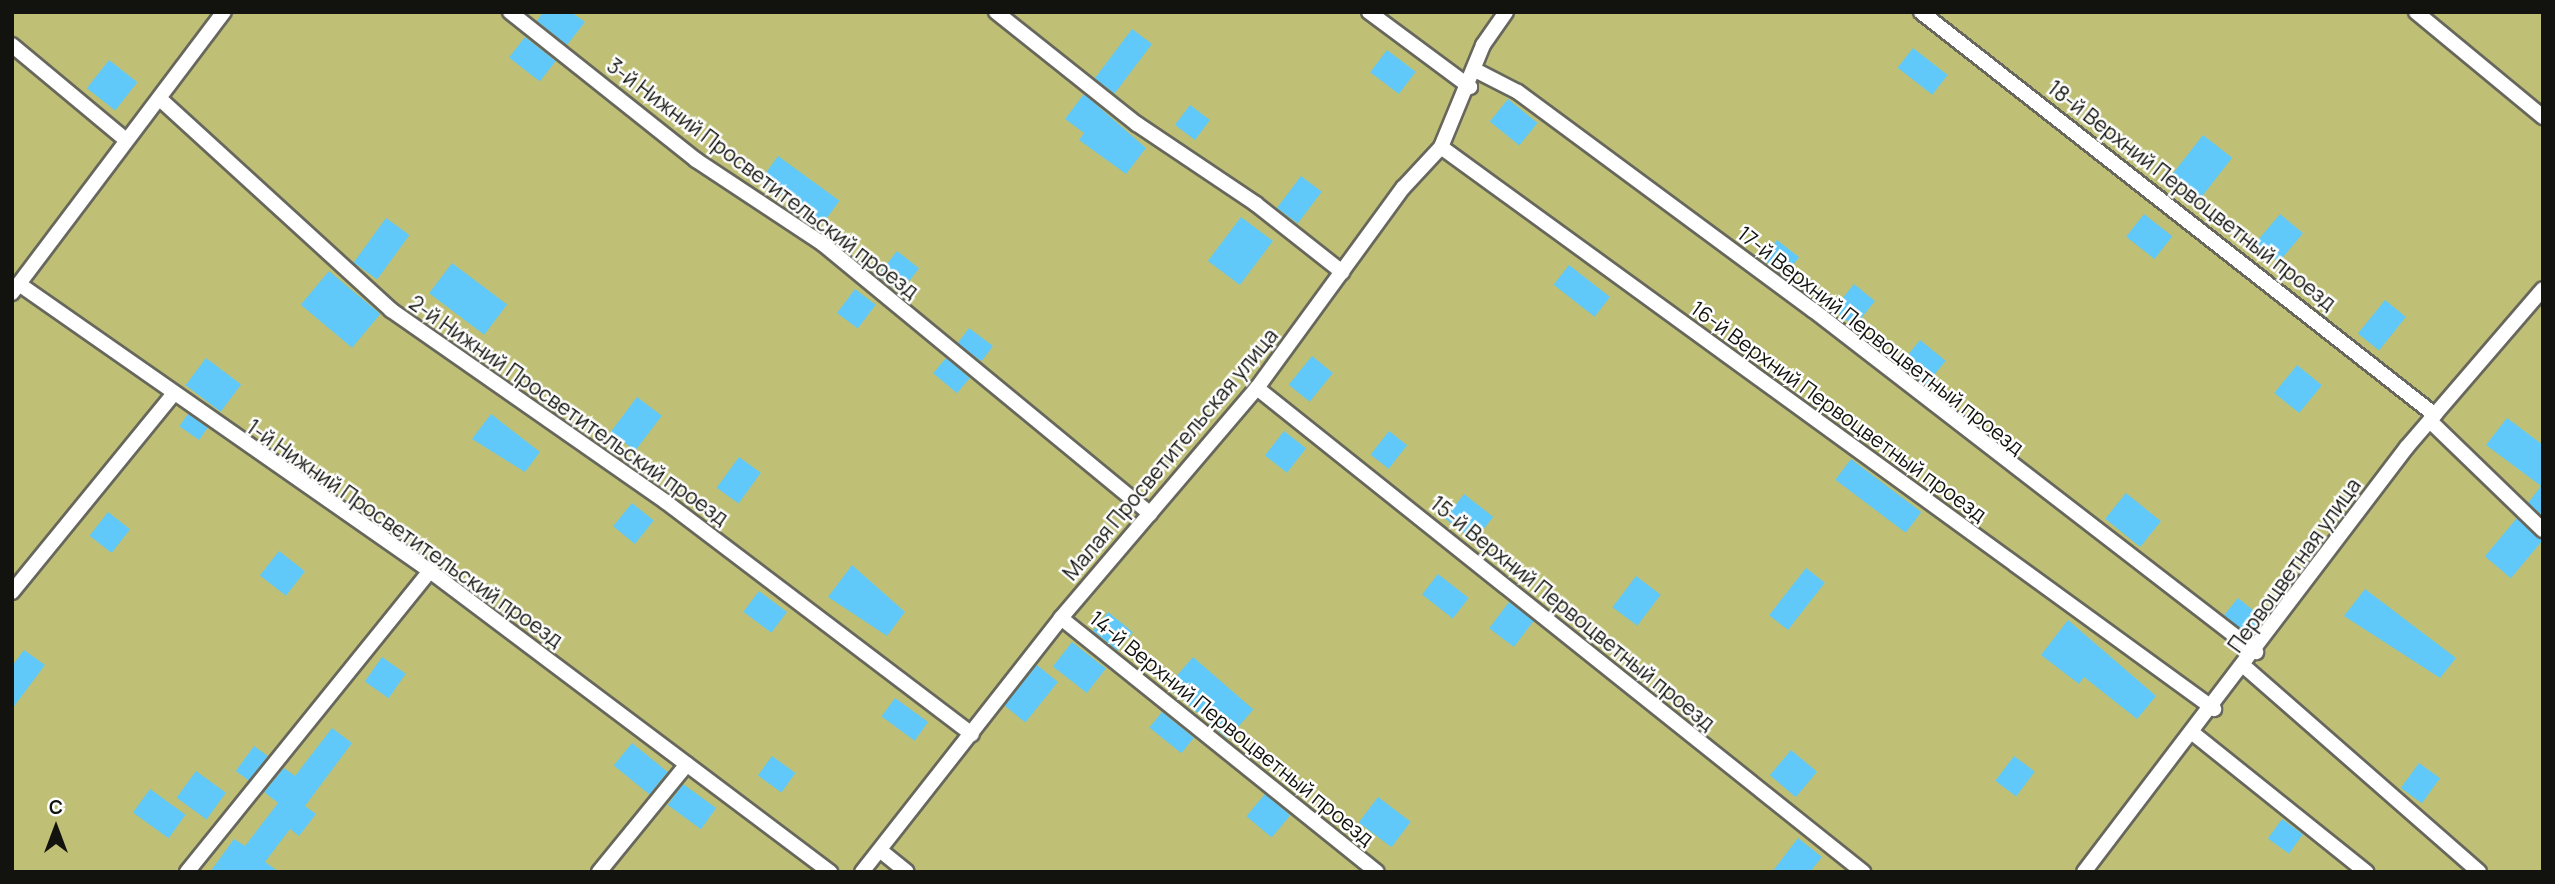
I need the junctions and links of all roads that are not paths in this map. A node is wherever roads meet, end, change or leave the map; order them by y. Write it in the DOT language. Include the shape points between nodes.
graph roads {
  1 [pos="224,12"];
  2 [pos="510,12"];
  3 [pos="996,12"];
  4 [pos="1369,12"];
  5 [pos="1506,12"];
  6 [pos="1921,12"];
  7 [pos="2416,12"];
  8 [pos="12,45"];
  9 [pos="1475,70"];
  10 [pos="1470,87"];
  11 [pos="160,99"];
  12 [pos="2543,117"];
  13 [pos="125,139"];
  14 [pos="1441,147"];
  15 [pos="1342,272"];
  16 [pos="16,289"];
  17 [pos="2543,289"];
  18 [pos="1257,388"];
  19 [pos="172,396"];
  20 [pos="2432,418"];
  21 [pos="1150,514"];
  22 [pos="2543,530"];
  23 [pos="430,571"];
  24 [pos="12,592"];
  25 [pos="1061,618"];
  26 [pos="2256,652"];
  27 [pos="2245,667"];
  28 [pos="2214,709"];
  29 [pos="972,734"];
  30 [pos="2194,734"];
  31 [pos="687,764"];
  32 [pos="881,851"];
  33 [pos="187,872"];
  34 [pos="599,872"];
  35 [pos="831,872"];
  36 [pos="862,872"];
  37 [pos="907,872"];
  38 [pos="1377,872"];
  39 [pos="1863,872"];
  40 [pos="2084,872"];
  41 [pos="2366,872"];
  42 [pos="2479,872"];
  1 -- 11 [label="lane"];
  2 -- 21 [label="lane, 3-й Нижний Просветительский проезд" via="696,160 823,244"];
  3 -- 15 [label="lane" via="1137,124 1256,204"];
  4 -- 10 [label="lane"];
  5 -- 9 [label="lane, Малая Просветительская улица" via="1483,45"];
  6 -- 20 [label="lane, 18-й Верхний Первоцветный проезд"];
  7 -- 12 [label="lane"];
  8 -- 13 [label="lane"];
  9 -- 10 [label="lane, Малая Просветительская улица"];
  9 -- 26 [label="lane, 17-й Верхний Первоцветный проезд" via="1518,92 1813,310"];
  10 -- 14 [label="lane, Малая Просветительская улица"];
  11 -- 13 [label="lane"];
  11 -- 29 [label="lane, 2-й Нижний Просветительский проезд" via="391,310 666,502"];
  13 -- 16 [label="lane"];
  14 -- 15 [label="lane, Малая Просветительская улица"];
  14 -- 28 [label="lane, 16-й Верхний Первоцветный проезд"];
  15 -- 18 [label="lane, Малая Просветительская улица"];
  16 -- 19 [label="lane, 1-й Нижний Просветительский проезд"];
  17 -- 20 [label="lane, Первоцветная улица"];
  18 -- 21 [label="lane, Малая Просветительская улица"];
  18 -- 39 [label="lane, 15-й Верхний Первоцветный проезд"];
  19 -- 23 [label="lane, 1-й Нижний Просветительский проезд"];
  19 -- 24 [label="lane"];
  20 -- 22 [label="lane, 18-й Верхний Первоцветный проезд"];
  20 -- 26 [label="lane, Первоцветная улица"];
  21 -- 25 [label="lane, Малая Просветительская улица"];
  23 -- 31 [label="lane, 1-й Нижний Просветительский проезд"];
  23 -- 33 [label="lane"];
  25 -- 29 [label="lane, Малая Просветительская улица"];
  25 -- 38 [label="lane, 14-й Верхний Первоцветный проезд"];
  26 -- 27 [label="lane, Первоцветная улица"];
  27 -- 28 [label="lane, Первоцветная улица"];
  27 -- 42 [label="lane"];
  28 -- 30 [label="lane, Первоцветная улица"];
  29 -- 32 [label="lane, Малая Просветительская улица"];
  30 -- 40 [label="lane, Первоцветная улица"];
  30 -- 41 [label="lane"];
  31 -- 34 [label="lane"];
  31 -- 35 [label="lane, 1-й Нижний Просветительский проезд"];
  32 -- 36 [label="lane, Малая Просветительская улица"];
  32 -- 37 [label="lane"];
}
